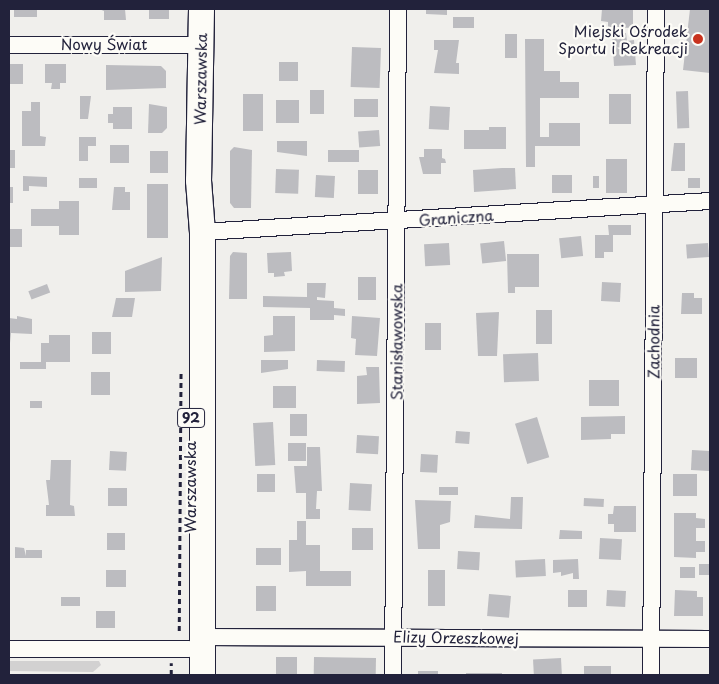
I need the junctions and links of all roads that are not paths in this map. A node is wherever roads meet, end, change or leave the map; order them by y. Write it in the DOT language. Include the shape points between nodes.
graph roads {
  1 [pos="201,9"];
  2 [pos="398,9"];
  3 [pos="656,9"];
  4 [pos="200,44"];
  5 [pos="9,45"];
  6 [pos="198,180"];
  7 [pos="710,201"];
  8 [pos="654,205"];
  9 [pos="396,222"];
  10 [pos="202,232"];
  11 [pos="393,636"];
  12 [pos="652,639"];
  13 [pos="710,639"];
  14 [pos="9,649"];
  15 [pos="188,662"];
  16 [pos="393,675"];
  17 [pos="651,675"];
  1 -- 4 [label="main road, Warszawska / 92"];
  2 -- 9 [label="street, Stanisławowska"];
  3 -- 8 [label="street, Zachodnia"];
  4 -- 5 [label="street, Nowy Świat"];
  4 -- 6 [label="main road, Warszawska / 92"];
  6 -- 10 [label="main road, Warszawska / 92"];
  6 -- 15 [label="main road, Warszawska / 92" via="192,200"];
  7 -- 8 [label="street, Graniczna"];
  8 -- 9 [label="street, Graniczna"];
  8 -- 12 [label="street, Zachodnia"];
  9 -- 10 [label="street, Graniczna"];
  9 -- 11 [label="street, Stanisławowska"];
  10 -- 15 [label="main road, Warszawska / 92"];
  11 -- 12 [label="street, Elizy Orzeszkowej"];
  11 -- 15 [label="street, Elizy Orzeszkowej"];
  11 -- 16 [label="street, Stanisławowska"];
  12 -- 13 [label="street, Elizy Orzeszkowej"];
  12 -- 17 [label="street, Zachodnia"];
  14 -- 15 [label="street, Elizy Orzeszkowej"];
}
